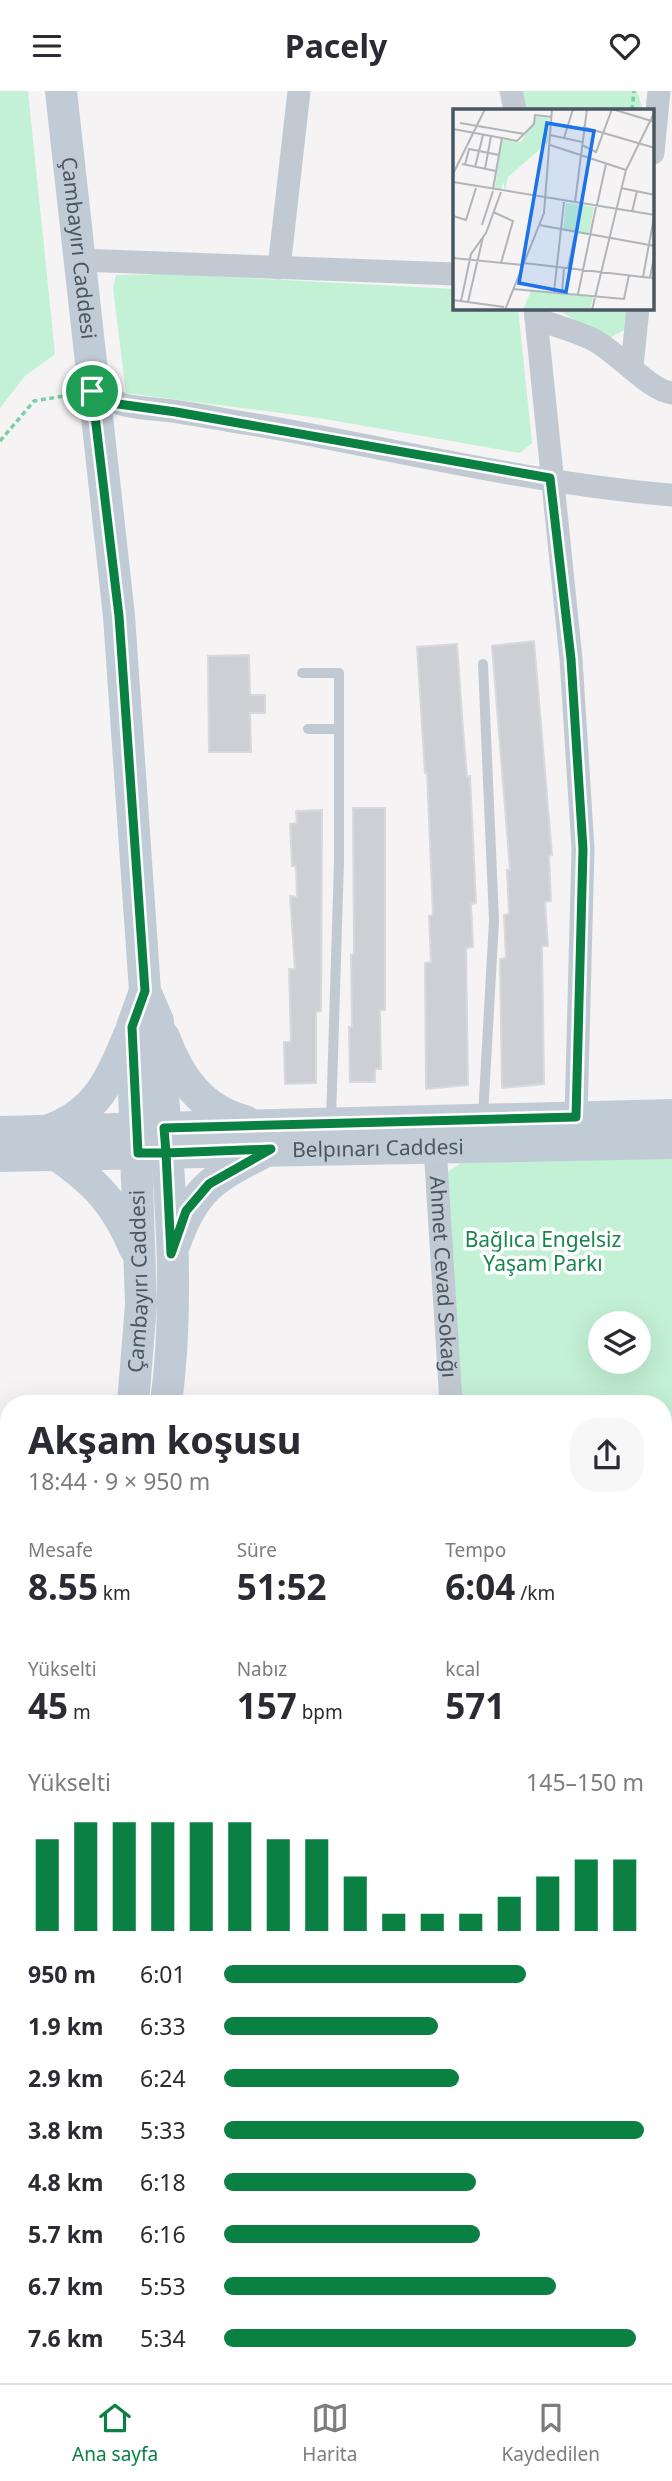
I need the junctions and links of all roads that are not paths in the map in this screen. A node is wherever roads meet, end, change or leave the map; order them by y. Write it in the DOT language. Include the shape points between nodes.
graph roads {
  1 [pos="61,91"];
  2 [pos="299,91"];
  3 [pos="512,91"];
  4 [pos="659,91"];
  5 [pos="515,109"];
  6 [pos="654,143"];
  7 [pos="79,260"];
  8 [pos="279,268"];
  9 [pos="453,274"];
  10 [pos="638,310"];
  11 [pos="536,313"];
  12 [pos="632,366"];
  13 [pos="92,391"];
  14 [pos="672,393"];
  15 [pos="550,478"];
  16 [pos="672,495"];
  17 [pos="483,664"];
  18 [pos="302,673"];
  19 [pos="308,729"];
  20 [pos="339,729"];
  21 [pos="145,1024"];
  22 [pos="672,1115"];
  23 [pos="576,1117"];
  24 [pos="483,1120"];
  25 [pos="331,1123"];
  26 [pos="0,1132"];
  27 [pos="265,1137"];
  28 [pos="151,1141"];
  29 [pos="51,1143"];
  30 [pos="672,1143"];
  31 [pos="435,1147"];
  32 [pos="0,1156"];
  33 [pos="171,1254"];
  34 [pos="140,1261"];
  35 [pos="134,1395"];
  36 [pos="167,1395"];
  37 [pos="450,1395"];
  1 -- 7 [label="main road, Çambayırı Caddesi"];
  2 -- 8 [label="street"];
  3 -- 5 [label="street"];
  4 -- 6 [label="street"];
  7 -- 8 [label="street"];
  7 -- 13 [label="main road, Çambayırı Caddesi"];
  8 -- 9 [label="street"];
  10 -- 12 [label="street"];
  11 -- 12 [label="street" via="593,339"];
  11 -- 15 [label="street"];
  12 -- 14 [label="street" via="648,383"];
  13 -- 15 [label="street" via="111,403"];
  13 -- 21 [label="main road, Çambayırı Caddesi" via="119,616"];
  15 -- 16 [label="street" via="617,491"];
  15 -- 23 [label="street" via="571,659 583,849"];
  17 -- 24 [label="lane" via="494,921"];
  18 -- 20 [label="lane" via="339,673"];
  19 -- 20 [label="lane"];
  20 -- 25 [label="lane"];
  21 -- 27 [label="main road" via="203,1103"];
  21 -- 28 [label="main road, Çambayırı Caddesi"];
  21 -- 29 [label="main road" via="99,1095"];
  22 -- 23 [label="main road, Belpınarı Caddesi"];
  23 -- 24 [label="main road, Belpınarı Caddesi"];
  24 -- 25 [label="main road, Belpınarı Caddesi"];
  25 -- 27 [label="main road, Belpınarı Caddesi"];
  26 -- 29 [label="main road, Belpınarı Caddesi"];
  27 -- 28 [label="main road, Belpınarı Caddesi"];
  27 -- 31 [label="main road, Belpınarı Caddesi"];
  27 -- 33 [label="main road" via="209,1184 186,1211"];
  28 -- 29 [label="main road, Belpınarı Caddesi"];
  28 -- 33 [label="main road, Çambayırı Caddesi"];
  28 -- 34 [label="main road, Çambayırı Caddesi"];
  29 -- 32 [label="main road, Belpınarı Caddesi"];
  29 -- 34 [label="main road" via="113,1203"];
  30 -- 31 [label="main road, Belpınarı Caddesi"];
  31 -- 37 [label="street, Ahmet Cevad Sokağı"];
  33 -- 36 [label="main road, Çambayırı Caddesi" via="173,1351"];
  34 -- 35 [label="main road, Çambayırı Caddesi"];
}
